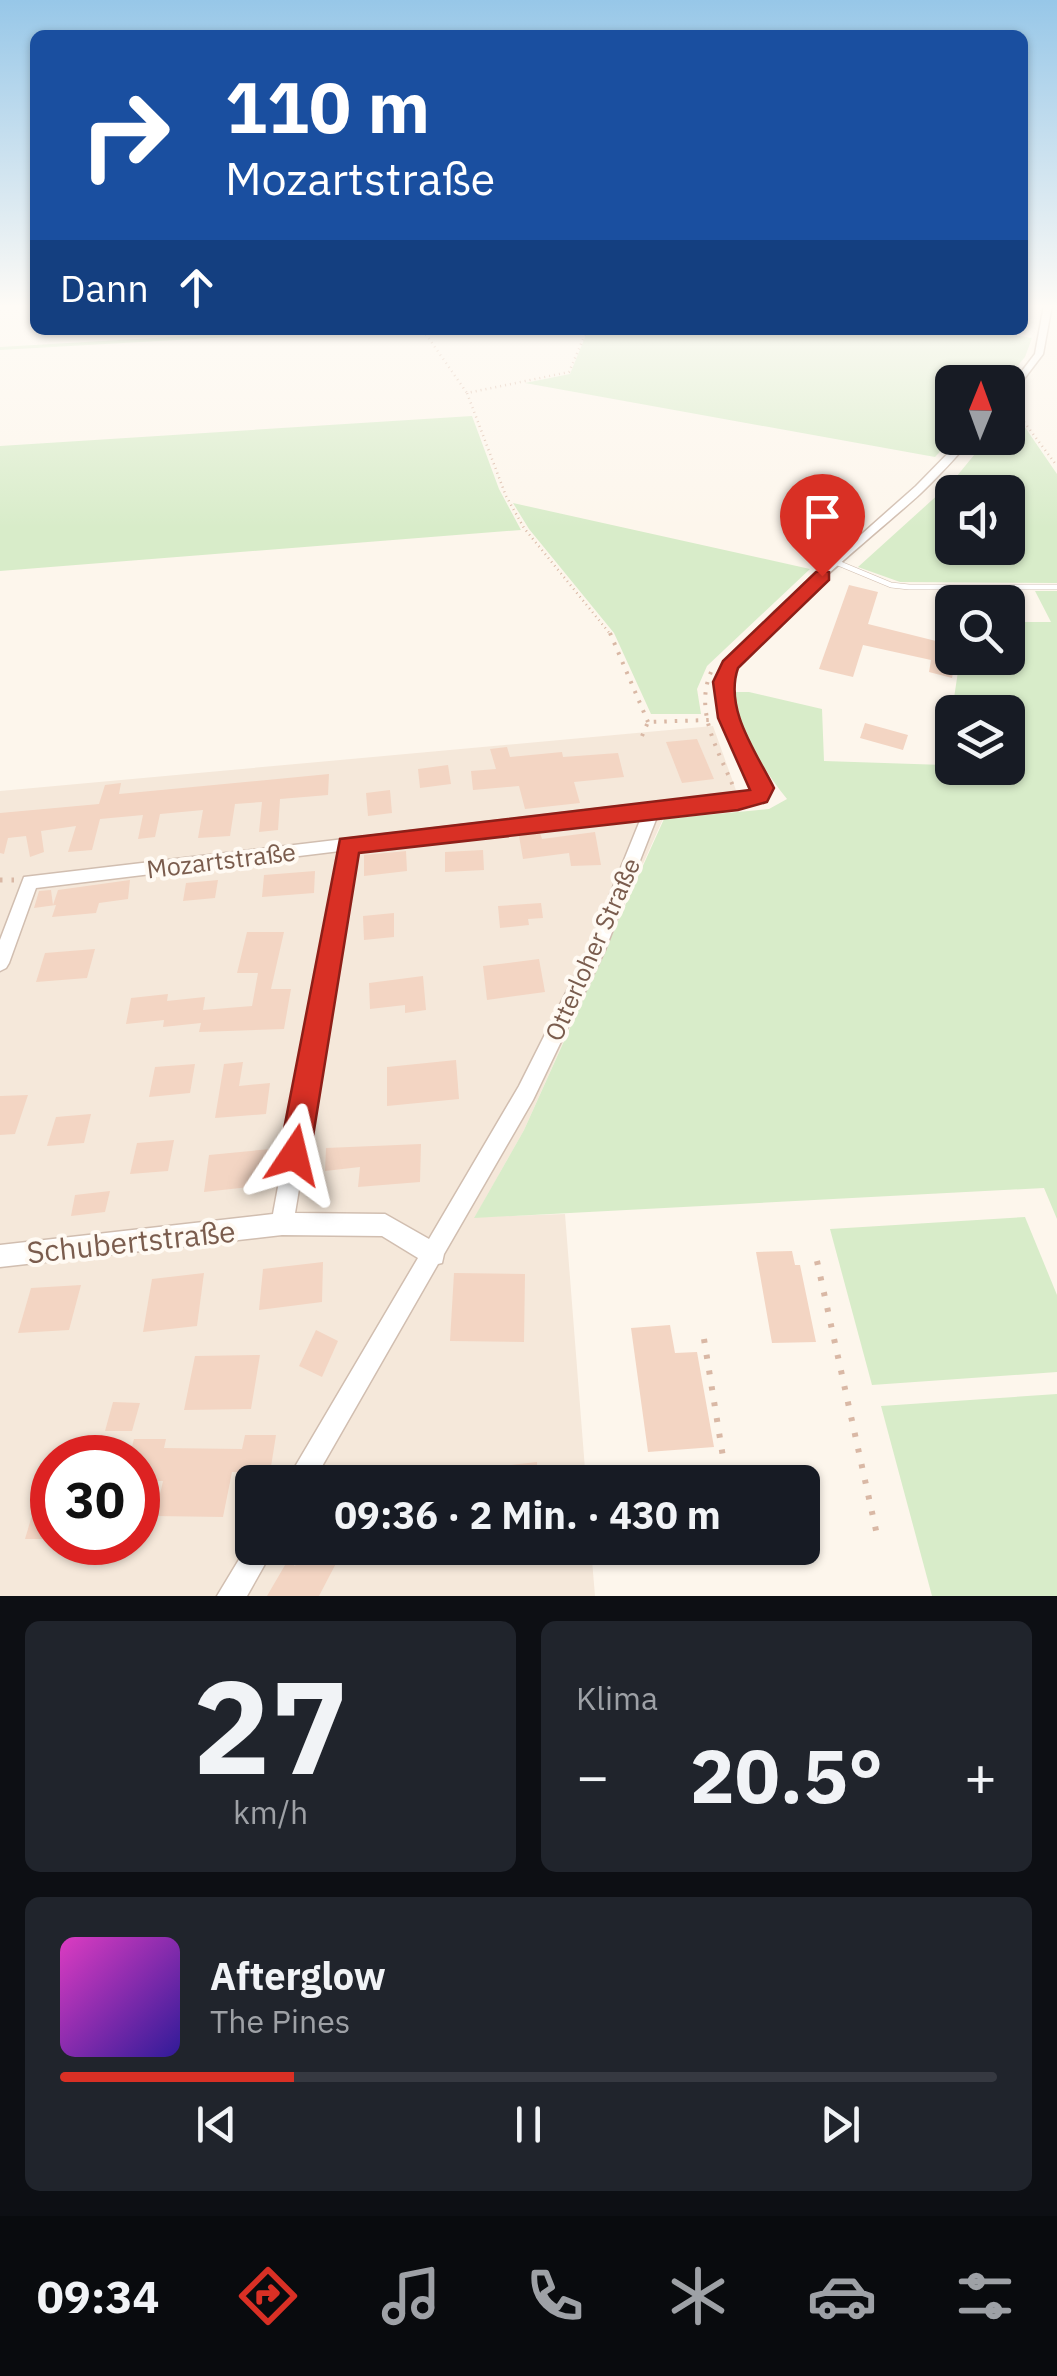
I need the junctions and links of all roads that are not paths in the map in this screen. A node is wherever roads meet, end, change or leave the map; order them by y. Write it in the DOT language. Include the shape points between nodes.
graph roads {
  1 [pos="952,455"];
  2 [pos="838,563"];
  3 [pos="1057,587"];
  4 [pos="650,812"];
  5 [pos="348,845"];
  6 [pos="0,963"];
  7 [pos="282,1224"];
  8 [pos="434,1255"];
  9 [pos="0,1256"];
  10 [pos="310,1465"];
  11 [pos="250,1565"];
  12 [pos="232,1596"];
  1 -- 2 [label="street"];
  2 -- 3 [label="lane" via="909,587"];
  2 -- 4 [label="street" via="730,666 723,682 724,702 762,788 759,796"];
  4 -- 5 [label="street, Mozartstraße"];
  4 -- 8 [label="street, Otterloher Straße" via="596,950 544,1057"];
  5 -- 6 [label="street, Mozartstraße" via="30,882"];
  5 -- 7 [label="street"];
  7 -- 8 [label="street, Schubertstraße" via="385,1225"];
  7 -- 9 [label="street, Schubertstraße"];
  8 -- 10 [label="street, Otterloher Straße"];
  11 -- 12 [label="street"];
}
